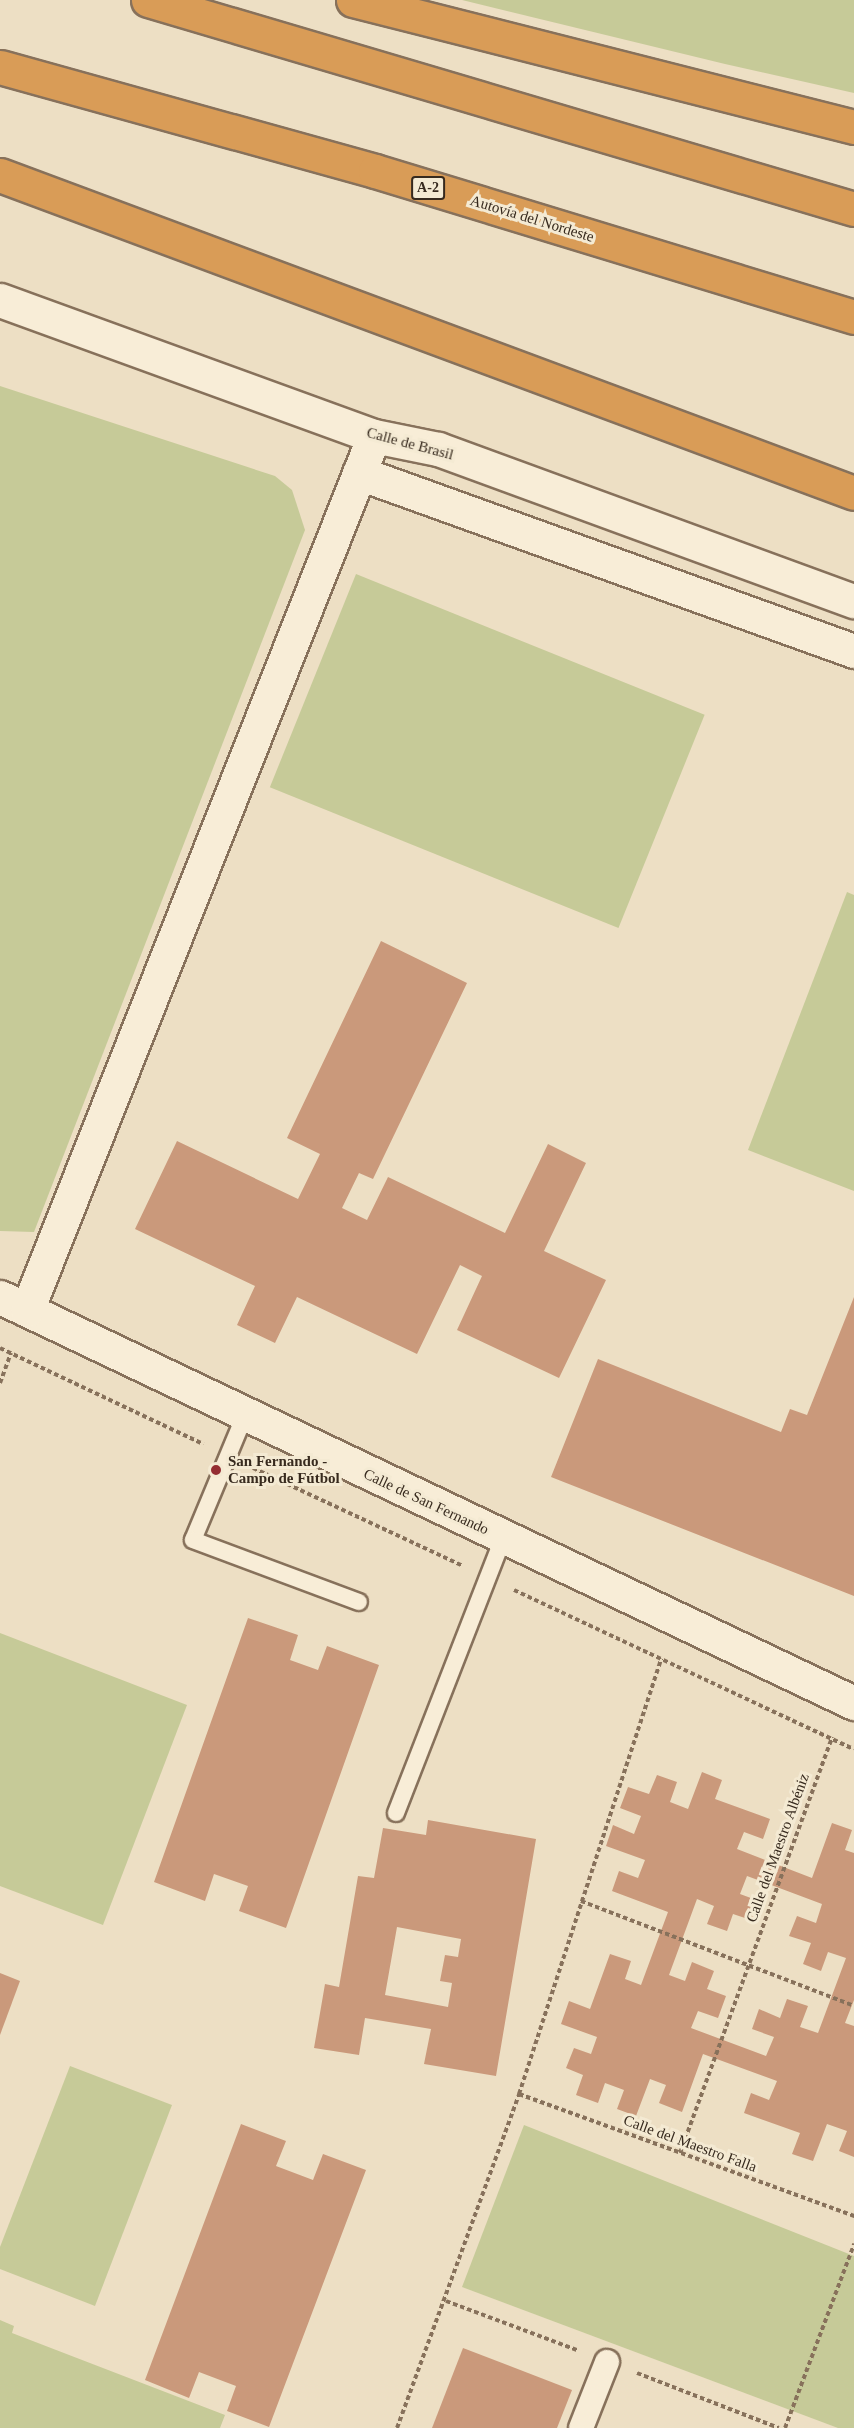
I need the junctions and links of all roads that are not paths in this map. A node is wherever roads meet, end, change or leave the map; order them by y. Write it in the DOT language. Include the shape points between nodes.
graph roads {
  1 [pos="148,0"];
  2 [pos="353,0"];
  3 [pos="0,67"];
  4 [pos="854,127"];
  5 [pos="0,175"];
  6 [pos="854,209"];
  7 [pos="0,300"];
  8 [pos="854,317"];
  9 [pos="374,436"];
  10 [pos="359,473"];
  11 [pos="854,493"];
  12 [pos="854,601"];
  13 [pos="854,651"];
  14 [pos="14,1303"];
  15 [pos="245,1415"];
  16 [pos="503,1538"];
  17 [pos="359,1602"];
  18 [pos="854,1703"];
  19 [pos="396,1813"];
  20 [pos="606,2362"];
  21 [pos="581,2428"];
  1 -- 6 [label="highway"];
  2 -- 4 [label="highway"];
  3 -- 8 [label="highway, Autovía del Nordeste / A-2" via="375,171"];
  5 -- 11 [label="highway"];
  7 -- 9 [label="street, Calle de Brasil"];
  9 -- 10 [label="street"];
  9 -- 12 [label="street, Calle de Brasil" via="438,449"];
  10 -- 13 [label="street"];
  10 -- 14 [label="street"];
  14 -- 15 [label="street, Calle de San Fernando"];
  15 -- 16 [label="street, Calle de San Fernando"];
  15 -- 17 [label="lane" via="192,1540"];
  16 -- 18 [label="street, Calle de San Fernando"];
  16 -- 19 [label="lane"];
  20 -- 21 [label="street"];
}
